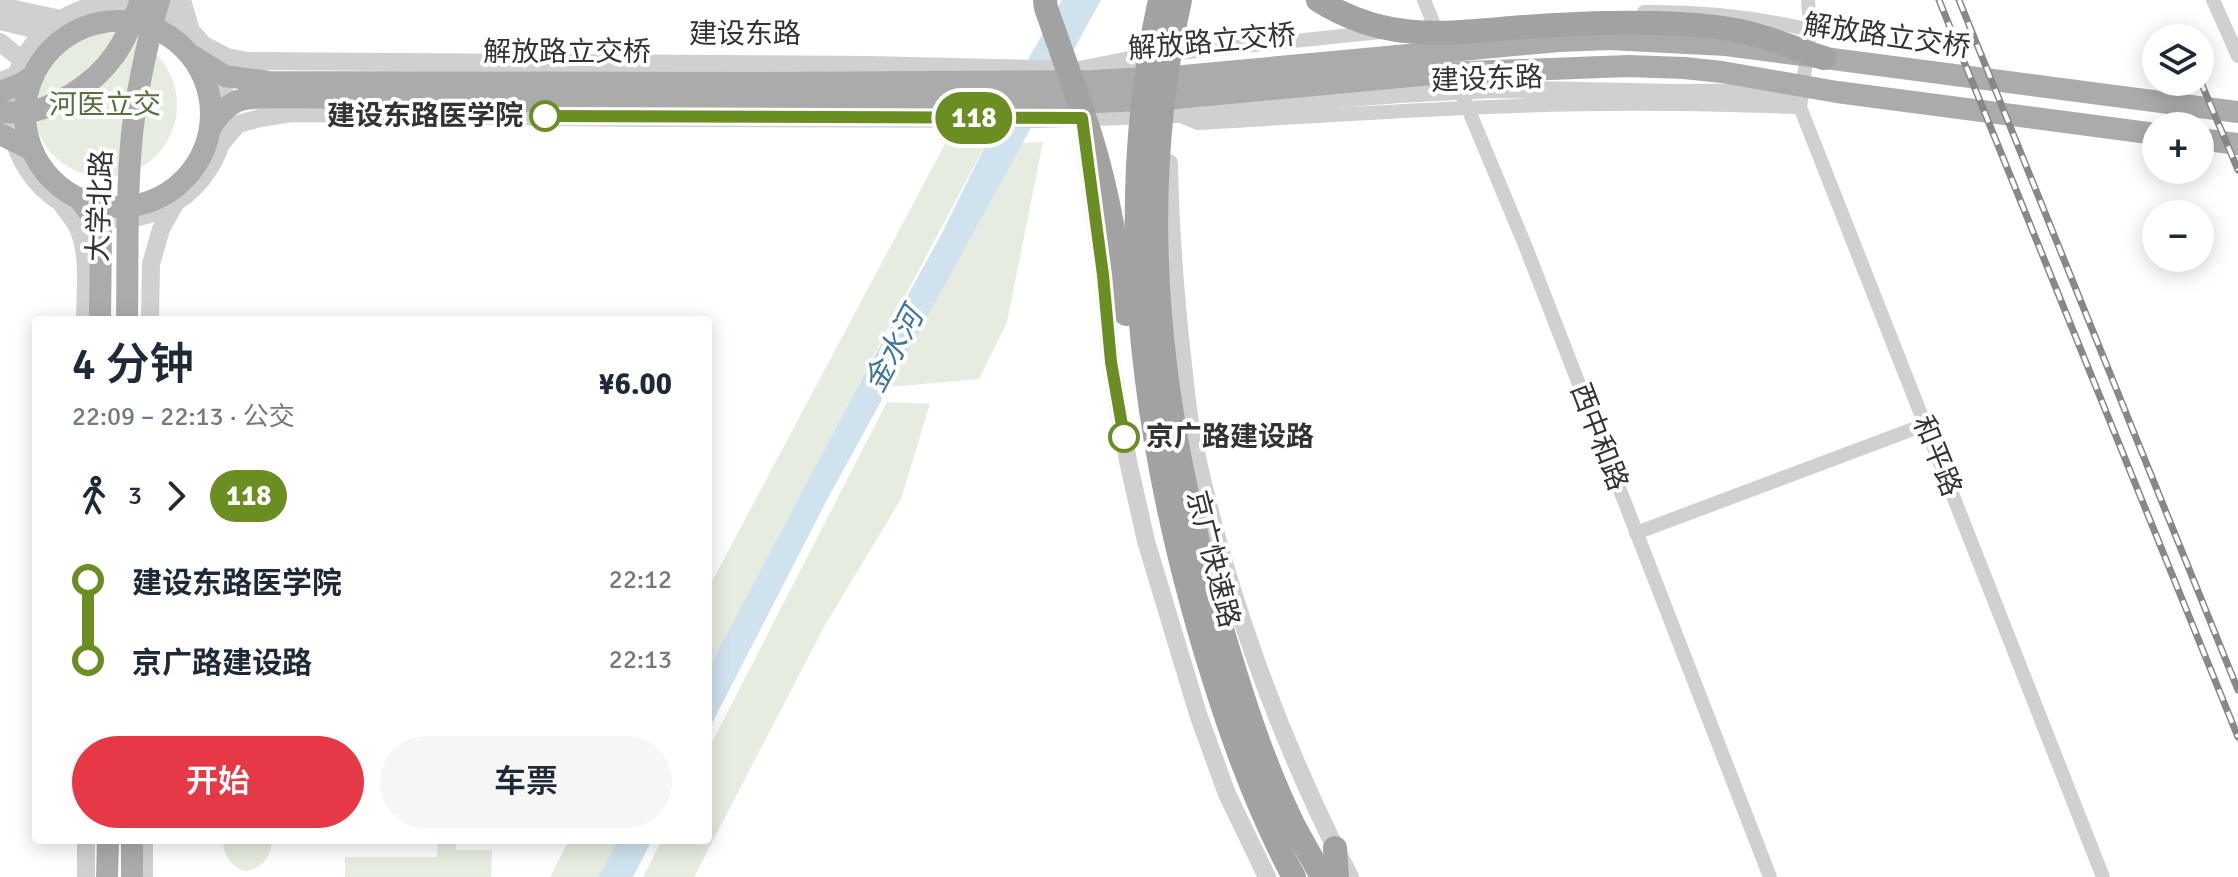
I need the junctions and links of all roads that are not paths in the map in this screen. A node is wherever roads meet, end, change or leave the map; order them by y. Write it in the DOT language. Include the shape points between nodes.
graph roads {
  1 [pos="120,0"];
  2 [pos="142,0"];
  3 [pos="159,0"];
  4 [pos="172,0"];
  5 [pos="184,0"];
  6 [pos="1045,0"];
  7 [pos="1160,0"];
  8 [pos="1171,0"];
  9 [pos="1180,0"];
  10 [pos="1318,0"];
  11 [pos="1424,0"];
  12 [pos="1808,0"];
  13 [pos="2213,0"];
  14 [pos="0,6"];
  15 [pos="93,10"];
  16 [pos="0,21"];
  17 [pos="1434,26"];
  18 [pos="63,28"];
  19 [pos="1810,30"];
  20 [pos="0,42"];
  21 [pos="193,45"];
  22 [pos="1179,53"];
  23 [pos="1156,55"];
  24 [pos="2238,56"];
  25 [pos="1824,58"];
  26 [pos="1076,69"];
  27 [pos="18,72"];
  28 [pos="0,92"];
  29 [pos="1837,92"];
  30 [pos="1800,107"];
  31 [pos="1469,109"];
  32 [pos="0,112"];
  33 [pos="2238,112"];
  34 [pos="1173,114"];
  35 [pos="1082,118"];
  36 [pos="2142,132"];
  37 [pos="0,134"];
  38 [pos="216,136"];
  39 [pos="2214,141"];
  40 [pos="2238,144"];
  41 [pos="16,150"];
  42 [pos="167,200"];
  43 [pos="70,201"];
  44 [pos="114,206"];
  45 [pos="85,316"];
  46 [pos="100,316"];
  47 [pos="113,316"];
  48 [pos="127,316"];
  49 [pos="136,316"];
  50 [pos="150,316"];
  51 [pos="1924,425"];
  52 [pos="1636,533"];
  53 [pos="1194,611"];
  54 [pos="1284,830"];
  55 [pos="86,844"];
  56 [pos="144,844"];
  57 [pos="1335,848"];
  58 [pos="114,853"];
  59 [pos="86,877"];
  60 [pos="95,877"];
  61 [pos="132,877"];
  62 [pos="144,877"];
  63 [pos="1267,877"];
  64 [pos="1294,877"];
  65 [pos="1322,877"];
  66 [pos="1337,877"];
  67 [pos="1350,877"];
  68 [pos="1770,877"];
  69 [pos="2103,877"];
  1 -- 15 [label="main road"];
  2 -- 32 [label="main road" via="122,46 98,76 56,103 28,112"];
  2 -- 44 [label="main road, 大学北路" via="117,129"];
  3 -- 48 [label="main road, 大学北路" via="132,131"];
  4 -- 21 [label="street" via="174,24"];
  5 -- 21 [label="street"];
  6 -- 53 [label="highway" via="1103,180 1162,533 1173,571"];
  7 -- 53 [label="highway, 京广快速路" via="1138,145 1137,266 1162,471"];
  8 -- 23 [label="street"];
  9 -- 54 [label="highway, 京广快速路" via="1161,103 1155,201 1168,390 1204,568"];
  10 -- 25 [label="highway" via="1360,22 1399,32 1652,23 1749,33"];
  11 -- 17 [label="street, 西中和路"];
  12 -- 19 [label="street, 和平路"];
  13 -- 24 [label="street"];
  14 -- 18 [label="street"];
  15 -- 18 [label="main road"];
  15 -- 21 [label="main road" via="110,21 136,22"];
  16 -- 18 [label="street"];
  17 -- 19 [label="street, 建设东路" via="1524,16 1670,11 1752,17"];
  17 -- 22 [label="street, 建设东路"];
  17 -- 31 [label="street, 西中和路"];
  18 -- 27 [label="main road" via="43,58"];
  19 -- 30 [label="street, 和平路"];
  20 -- 27 [label="street"];
  21 -- 25 [label="main road, 解放路立交桥" via="225,76 269,82 1093,81 1609,39 1726,45"];
  21 -- 26 [label="street, 建设东路" via="247,61"];
  21 -- 38 [label="main road" via="209,90"];
  22 -- 23 [label="street, 建设东路"];
  22 -- 34 [label="street"];
  23 -- 26 [label="street, 建设东路"];
  25 -- 33 [label="main road, 解放路立交桥"];
  26 -- 35 [label="street"];
  27 -- 28 [label="main road" via="21,84"];
  27 -- 41 [label="main road" via="27,95"];
  29 -- 34 [label="street, 建设东路" via="1494,89"];
  29 -- 36 [label="main road, 解放路立交桥"];
  29 -- 38 [label="main road, 解放路立交桥" via="1722,72 1614,66 1443,73 1096,102 771,104 284,97 237,100 220,113"];
  30 -- 31 [label="street, 建设东路"];
  30 -- 51 [label="street, 和平路"];
  31 -- 34 [label="street, 建设东路" via="1198,123"];
  31 -- 52 [label="street, 西中和路"];
  34 -- 35 [label="street, 建设东路"];
  34 -- 57 [label="street" via="1169,190 1191,431 1254,654 1295,763"];
  35 -- 38 [label="street, 建设东路" via="291,113 238,124"];
  35 -- 63 [label="street" via="1111,362 1146,541 1198,714 1227,794"];
  37 -- 41 [label="main road"];
  38 -- 42 [label="main road"];
  39 -- 40 [label="main road"];
  41 -- 43 [label="main road" via="38,162"];
  42 -- 43 [label="street" via="148,215 119,219 89,215"];
  42 -- 44 [label="main road"];
  42 -- 49 [label="main road" via="139,228"];
  42 -- 50 [label="street" via="151,264"];
  43 -- 44 [label="main road"];
  43 -- 45 [label="street" via="84,253"];
  43 -- 46 [label="main road" via="97,223 101,233"];
  44 -- 47 [label="main road, 大学北路"];
  51 -- 52 [label="street"];
  51 -- 69 [label="street, 和平路"];
  52 -- 68 [label="street, 西中和路"];
  53 -- 54 [label="highway, 京广快速路" via="1228,721"];
  54 -- 64 [label="highway"];
  54 -- 65 [label="highway"];
  55 -- 59 [label="street"];
  56 -- 62 [label="street"];
  57 -- 66 [label="highway"];
  57 -- 67 [label="street"];
  58 -- 60 [label="main road"];
  58 -- 61 [label="main road"];
}
